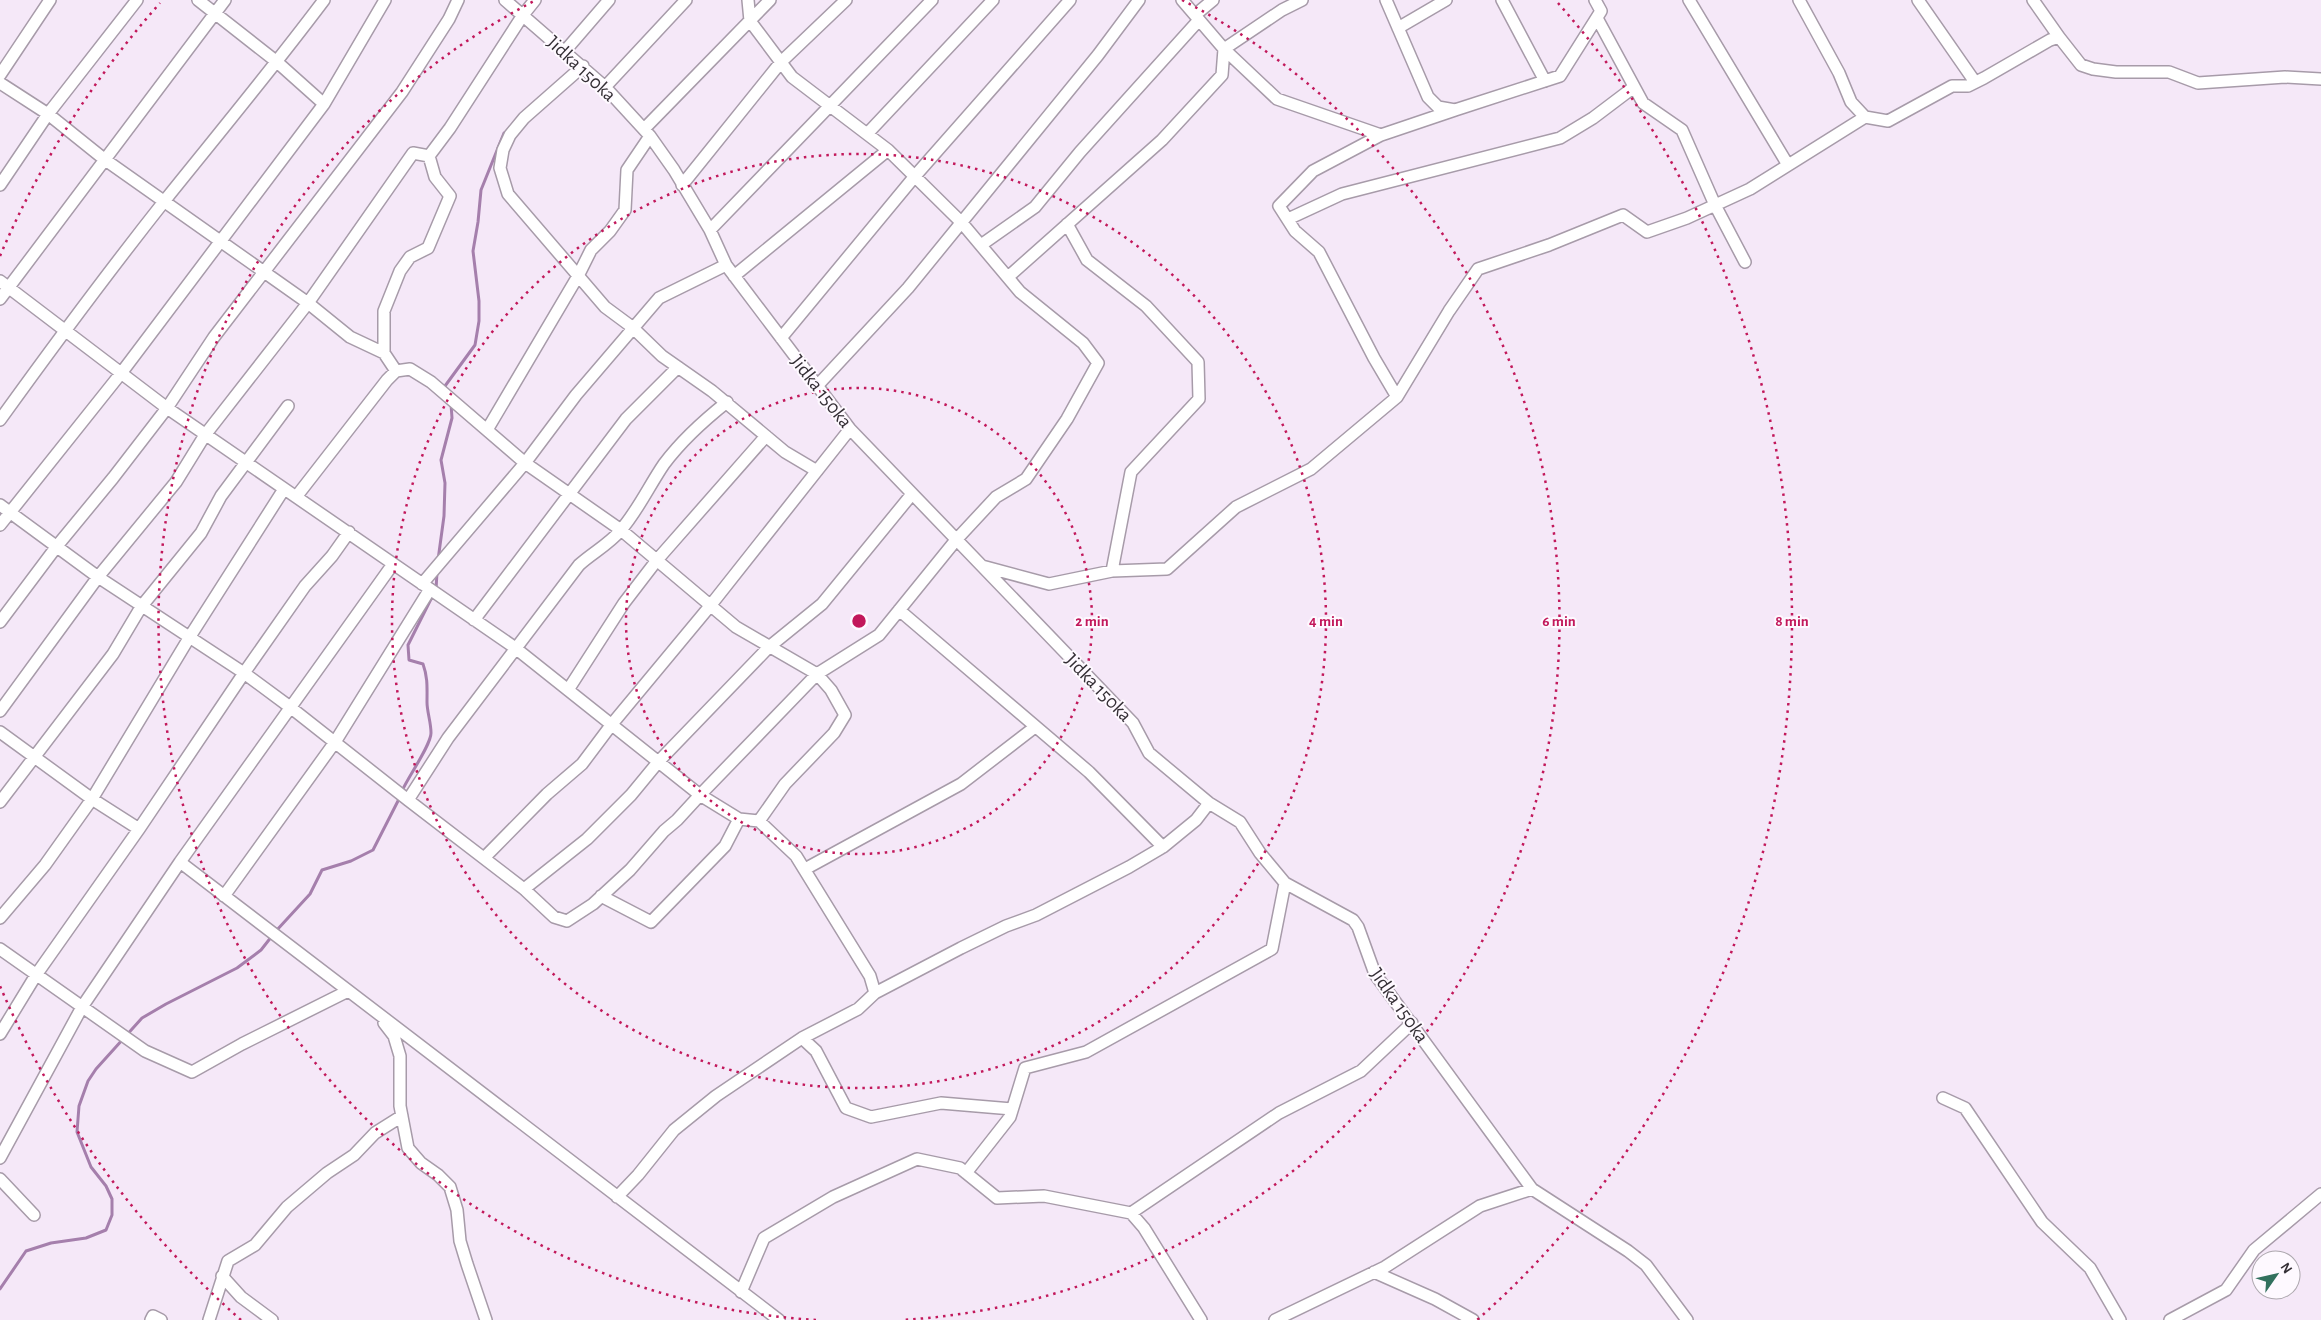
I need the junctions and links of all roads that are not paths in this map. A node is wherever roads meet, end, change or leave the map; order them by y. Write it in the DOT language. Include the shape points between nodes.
graph roads {
  1 [pos="50,0"];
  2 [pos="136,0"];
  3 [pos="198,0"];
  4 [pos="224,0"];
  5 [pos="324,0"];
  6 [pos="385,0"];
  7 [pos="458,0"];
  8 [pos="505,0"];
  9 [pos="535,0"];
  10 [pos="609,0"];
  11 [pos="686,0"];
  12 [pos="748,0"];
  13 [pos="770,0"];
  14 [pos="846,0"];
  15 [pos="932,0"];
  16 [pos="993,0"];
  17 [pos="1070,0"];
  18 [pos="1140,0"];
  19 [pos="1182,0"];
  20 [pos="1213,0"];
  21 [pos="1302,0"];
  22 [pos="1386,0"];
  23 [pos="1446,0"];
  24 [pos="1502,0"];
  25 [pos="1595,0"];
  26 [pos="1690,0"];
  27 [pos="1799,0"];
  28 [pos="1918,0"];
  29 [pos="2033,0"];
  30 [pos="214,12"];
  31 [pos="523,15"];
  32 [pos="1196,17"];
  33 [pos="1597,18"];
  34 [pos="750,21"];
  35 [pos="1398,28"];
  36 [pos="2059,37"];
  37 [pos="1224,49"];
  38 [pos="564,51"];
  39 [pos="277,62"];
  40 [pos="781,62"];
  41 [pos="582,66"];
  42 [pos="0,75"];
  43 [pos="2321,79"];
  44 [pos="1545,81"];
  45 [pos="1976,82"];
  46 [pos="0,84"];
  47 [pos="605,86"];
  48 [pos="1634,87"];
  49 [pos="324,104"];
  50 [pos="831,106"];
  51 [pos="1455,110"];
  52 [pos="48,114"];
  53 [pos="1865,117"];
  54 [pos="647,133"];
  55 [pos="867,134"];
  56 [pos="1381,135"];
  57 [pos="888,150"];
  58 [pos="429,156"];
  59 [pos="104,159"];
  60 [pos="1788,165"];
  61 [pos="915,176"];
  62 [pos="682,185"];
  63 [pos="0,186"];
  64 [pos="166,200"];
  65 [pos="1716,205"];
  66 [pos="1288,219"];
  67 [pos="962,223"];
  68 [pos="1067,224"];
  69 [pos="710,230"];
  70 [pos="220,241"];
  71 [pos="981,246"];
  72 [pos="1745,262"];
  73 [pos="726,266"];
  74 [pos="265,271"];
  75 [pos="578,276"];
  76 [pos="734,276"];
  77 [pos="1008,277"];
  78 [pos="4,284"];
  79 [pos="0,299"];
  80 [pos="308,303"];
  81 [pos="632,327"];
  82 [pos="65,330"];
  83 [pos="781,338"];
  84 [pos="384,353"];
  85 [pos="678,367"];
  86 [pos="396,371"];
  87 [pos="122,372"];
  88 [pos="817,386"];
  89 [pos="1397,397"];
  90 [pos="726,402"];
  91 [pos="288,406"];
  92 [pos="167,408"];
  93 [pos="0,420"];
  94 [pos="850,429"];
  95 [pos="487,430"];
  96 [pos="205,435"];
  97 [pos="766,436"];
  98 [pos="246,463"];
  99 [pos="525,463"];
  100 [pos="818,471"];
  101 [pos="284,489"];
  102 [pos="571,494"];
  103 [pos="912,494"];
  104 [pos="296,497"];
  105 [pos="5,508"];
  106 [pos="0,525"];
  107 [pos="621,530"];
  108 [pos="349,532"];
  109 [pos="956,540"];
  110 [pos="57,546"];
  111 [pos="657,560"];
  112 [pos="393,564"];
  113 [pos="982,566"];
  114 [pos="1112,571"];
  115 [pos="98,577"];
  116 [pos="426,587"];
  117 [pos="710,606"];
  118 [pos="141,607"];
  119 [pos="899,610"];
  120 [pos="474,620"];
  121 [pos="0,622"];
  122 [pos="189,638"];
  123 [pos="514,647"];
  124 [pos="769,647"];
  125 [pos="244,673"];
  126 [pos="816,674"];
  127 [pos="568,690"];
  128 [pos="290,707"];
  129 [pos="0,711"];
  130 [pos="612,724"];
  131 [pos="1035,727"];
  132 [pos="0,732"];
  133 [pos="335,742"];
  134 [pos="34,758"];
  135 [pos="660,761"];
  136 [pos="700,795"];
  137 [pos="92,799"];
  138 [pos="408,800"];
  139 [pos="0,802"];
  140 [pos="1209,803"];
  141 [pos="739,819"];
  142 [pos="759,821"];
  143 [pos="139,829"];
  144 [pos="1162,847"];
  145 [pos="484,858"];
  146 [pos="180,862"];
  147 [pos="805,869"];
  148 [pos="1285,882"];
  149 [pos="524,889"];
  150 [pos="224,896"];
  151 [pos="601,896"];
  152 [pos="0,918"];
  153 [pos="0,950"];
  154 [pos="36,975"];
  155 [pos="348,991"];
  156 [pos="875,993"];
  157 [pos="82,1007"];
  158 [pos="376,1012"];
  159 [pos="1412,1022"];
  160 [pos="0,1034"];
  161 [pos="802,1038"];
  162 [pos="1943,1098"];
  163 [pos="1012,1109"];
  164 [pos="402,1116"];
  165 [pos="0,1158"];
  166 [pos="966,1173"];
  167 [pos="0,1179"];
  168 [pos="1532,1189"];
  169 [pos="2321,1194"];
  170 [pos="617,1196"];
  171 [pos="1131,1213"];
  172 [pos="34,1215"];
  173 [pos="1374,1272"];
  174 [pos="222,1276"];
  175 [pos="741,1292"];
  176 [pos="151,1320"];
  177 [pos="161,1320"];
  178 [pos="209,1320"];
  179 [pos="272,1320"];
  180 [pos="486,1320"];
  181 [pos="778,1320"];
  182 [pos="1201,1320"];
  183 [pos="1275,1320"];
  184 [pos="1473,1320"];
  185 [pos="1687,1320"];
  186 [pos="2120,1320"];
  187 [pos="2170,1320"];
  1 -- 42 [label="street"];
  2 -- 52 [label="street"];
  3 -- 30 [label="street"];
  4 -- 30 [label="street"];
  5 -- 39 [label="street"];
  6 -- 49 [label="street"];
  7 -- 74 [label="street" via="402,92"];
  8 -- 31 [label="street, Jidka 150ka"];
  9 -- 31 [label="street"];
  10 -- 38 [label="street"];
  11 -- 47 [label="street"];
  12 -- 34 [label="street"];
  13 -- 34 [label="street"];
  14 -- 40 [label="street"];
  15 -- 50 [label="street"];
  16 -- 55 [label="street"];
  17 -- 61 [label="street"];
  18 -- 67 [label="street"];
  19 -- 32 [label="street"];
  20 -- 32 [label="street"];
  21 -- 37 [label="street"];
  22 -- 35 [label="street"];
  23 -- 35 [label="street"];
  24 -- 44 [label="street"];
  25 -- 33 [label="street" via="1600,11"];
  26 -- 60 [label="street"];
  27 -- 53 [label="street" via="1851,102"];
  28 -- 45 [label="street"];
  29 -- 36 [label="street"];
  30 -- 39 [label="street"];
  30 -- 59 [label="street"];
  31 -- 38 [label="street, Jidka 150ka"];
  31 -- 58 [label="street"];
  32 -- 37 [label="street"];
  32 -- 71 [label="street" via="1035,207"];
  33 -- 44 [label="street" via="1560,76"];
  33 -- 48 [label="street"];
  34 -- 40 [label="street"];
  34 -- 54 [label="street"];
  35 -- 51 [label="street" via="1428,98 1438,107"];
  36 -- 43 [label="street" via="2081,65 2101,70 2169,72 2198,84 2285,77"];
  36 -- 45 [label="street"];
  37 -- 56 [label="street" via="1277,99"];
  37 -- 68 [label="street" via="1222,75 1162,140"];
  38 -- 41 [label="street, Jidka 150ka"];
  39 -- 49 [label="street"];
  39 -- 64 [label="street"];
  40 -- 50 [label="street" via="792,77"];
  40 -- 62 [label="street"];
  41 -- 47 [label="street, Jidka 150ka"];
  41 -- 75 [label="street" via="524,118 510,135 500,168 508,194"];
  44 -- 51 [label="street"];
  45 -- 53 [label="street" via="1968,86 1952,86 1888,121"];
  46 -- 52 [label="street"];
  47 -- 54 [label="street, Jidka 150ka"];
  48 -- 65 [label="street" via="1643,103 1682,130"];
  48 -- 66 [label="street" via="1560,138 1342,194"];
  49 -- 70 [label="street"];
  50 -- 55 [label="street"];
  50 -- 69 [label="street"];
  51 -- 56 [label="street"];
  52 -- 59 [label="street"];
  52 -- 63 [label="street"];
  53 -- 60 [label="street"];
  54 -- 62 [label="street, Jidka 150ka"];
  54 -- 75 [label="street" via="627,170 625,210 610,232 591,250"];
  55 -- 57 [label="street"];
  56 -- 66 [label="street" via="1313,171 1279,206"];
  57 -- 61 [label="street"];
  57 -- 76 [label="street"];
  58 -- 80 [label="street" via="413,153"];
  58 -- 84 [label="street" via="434,177 450,196 428,248 410,257 400,271 384,311"];
  59 -- 64 [label="street"];
  59 -- 78 [label="street"];
  60 -- 65 [label="street" via="1750,189"];
  61 -- 67 [label="street"];
  61 -- 83 [label="street"];
  62 -- 69 [label="street, Jidka 150ka"];
  64 -- 70 [label="street"];
  64 -- 82 [label="street"];
  65 -- 72 [label="street"];
  65 -- 89 [label="street" via="1647,232 1623,215 1478,269"];
  66 -- 89 [label="street" via="1295,231 1320,252"];
  67 -- 71 [label="street"];
  67 -- 88 [label="street" via="908,288"];
  68 -- 77 [label="street"];
  68 -- 114 [label="street" via="1087,260 1146,306 1198,362 1199,399 1131,472"];
  69 -- 73 [label="street, Jidka 150ka"];
  70 -- 74 [label="street"];
  70 -- 87 [label="street"];
  71 -- 77 [label="street"];
  73 -- 76 [label="street, Jidka 150ka"];
  73 -- 81 [label="street" via="659,298"];
  74 -- 80 [label="street"];
  74 -- 92 [label="street" via="214,337"];
  75 -- 81 [label="street" via="606,307"];
  75 -- 95 [label="street"];
  76 -- 83 [label="street, Jidka 150ka"];
  77 -- 109 [label="street" via="1020,292 1082,344 1098,363 1067,419 1026,479 996,496"];
  78 -- 79 [label="street"];
  78 -- 82 [label="street"];
  80 -- 84 [label="street" via="350,337"];
  80 -- 96 [label="street"];
  81 -- 85 [label="street"];
  81 -- 99 [label="street"];
  82 -- 87 [label="street"];
  82 -- 93 [label="street"];
  83 -- 88 [label="street, Jidka 150ka"];
  84 -- 86 [label="street"];
  85 -- 90 [label="street"];
  85 -- 102 [label="street" via="626,419"];
  86 -- 95 [label="street" via="410,369 431,382"];
  86 -- 104 [label="street"];
  87 -- 92 [label="street"];
  87 -- 105 [label="street"];
  88 -- 94 [label="street, Jidka 150ka"];
  89 -- 114 [label="street" via="1310,469 1236,507 1167,569"];
  90 -- 97 [label="street"];
  90 -- 107 [label="street" via="687,436"];
  91 -- 98 [label="street"];
  92 -- 96 [label="street"];
  92 -- 110 [label="street"];
  94 -- 100 [label="street"];
  94 -- 103 [label="street, Jidka 150ka"];
  95 -- 99 [label="street"];
  96 -- 98 [label="street"];
  96 -- 115 [label="street" via="176,482"];
  97 -- 100 [label="street" via="785,452"];
  97 -- 111 [label="street"];
  98 -- 101 [label="street"];
  98 -- 118 [label="street" via="221,496 200,533"];
  99 -- 102 [label="street"];
  99 -- 116 [label="street"];
  100 -- 117 [label="street"];
  101 -- 104 [label="street"];
  101 -- 122 [label="street"];
  102 -- 107 [label="street"];
  102 -- 120 [label="street"];
  103 -- 109 [label="street, Jidka 150ka"];
  103 -- 124 [label="street" via="822,604"];
  104 -- 108 [label="street"];
  105 -- 106 [label="street"];
  105 -- 110 [label="street"];
  107 -- 111 [label="street"];
  107 -- 123 [label="street" via="578,565"];
  108 -- 112 [label="street"];
  108 -- 125 [label="street" via="305,586"];
  109 -- 113 [label="street, Jidka 150ka"];
  109 -- 119 [label="street"];
  110 -- 115 [label="street"];
  110 -- 121 [label="street"];
  111 -- 117 [label="street"];
  111 -- 127 [label="street" via="624,603"];
  112 -- 116 [label="street"];
  112 -- 128 [label="street"];
  113 -- 114 [label="street" via="1049,584"];
  113 -- 140 [label="street, Jidka 150ka" via="1133,722 1149,753"];
  115 -- 118 [label="street"];
  115 -- 129 [label="street"];
  116 -- 120 [label="street"];
  116 -- 133 [label="street"];
  117 -- 124 [label="street"];
  117 -- 130 [label="street"];
  118 -- 122 [label="street"];
  118 -- 134 [label="street" via="114,654"];
  119 -- 126 [label="street" via="879,635"];
  119 -- 131 [label="street"];
  120 -- 123 [label="street"];
  122 -- 125 [label="street"];
  122 -- 137 [label="street"];
  123 -- 127 [label="street"];
  123 -- 138 [label="street"];
  124 -- 126 [label="street"];
  124 -- 135 [label="street"];
  125 -- 128 [label="street"];
  125 -- 143 [label="street"];
  126 -- 136 [label="street"];
  126 -- 142 [label="street" via="831,690 845,715 834,733 785,784"];
  127 -- 130 [label="street"];
  128 -- 133 [label="street"];
  128 -- 146 [label="street"];
  130 -- 135 [label="street"];
  130 -- 145 [label="street" via="582,764 547,794"];
  131 -- 144 [label="street" via="1089,772"];
  131 -- 147 [label="street" via="961,784"];
  132 -- 134 [label="street"];
  133 -- 138 [label="street"];
  133 -- 150 [label="street"];
  134 -- 137 [label="street"];
  134 -- 139 [label="street"];
  135 -- 136 [label="street"];
  135 -- 149 [label="street" via="587,839"];
  136 -- 141 [label="street"];
  136 -- 151 [label="street" via="630,870"];
  137 -- 143 [label="street"];
  137 -- 152 [label="street" via="45,865"];
  138 -- 145 [label="street"];
  140 -- 144 [label="street" via="1196,820"];
  140 -- 148 [label="street, Jidka 150ka" via="1240,822 1260,853"];
  141 -- 142 [label="street"];
  141 -- 151 [label="street" via="725,846 651,922"];
  142 -- 147 [label="street"];
  143 -- 154 [label="street"];
  144 -- 156 [label="street" via="1129,868"];
  145 -- 149 [label="street"];
  146 -- 150 [label="street"];
  146 -- 157 [label="street"];
  147 -- 156 [label="street" via="870,976"];
  148 -- 159 [label="street, Jidka 150ka" via="1353,920 1371,969"];
  148 -- 163 [label="street" via="1272,949 1086,1052 1025,1068"];
  149 -- 151 [label="street" via="554,917 567,921"];
  150 -- 155 [label="street"];
  153 -- 154 [label="street"];
  154 -- 157 [label="street"];
  154 -- 160 [label="street"];
  155 -- 157 [label="street" via="192,1072 146,1051"];
  155 -- 158 [label="street"];
  156 -- 161 [label="street" via="858,1009"];
  157 -- 165 [label="street"];
  158 -- 164 [label="street" via="394,1036 400,1056"];
  158 -- 170 [label="street"];
  159 -- 168 [label="street, Jidka 150ka"];
  159 -- 171 [label="street" via="1361,1070 1279,1113"];
  161 -- 163 [label="street" via="816,1050 846,1108 871,1117 941,1103"];
  161 -- 170 [label="street" via="716,1096 674,1130"];
  162 -- 186 [label="street" via="1965,1108 2042,1222 2090,1268"];
  163 -- 166 [label="street" via="1010,1117"];
  164 -- 174 [label="street" via="375,1133 354,1154 287,1207 255,1245 228,1261"];
  164 -- 180 [label="street" via="408,1148 450,1187 457,1210 460,1241"];
  166 -- 171 [label="street" via="997,1198 1044,1196"];
  166 -- 175 [label="street" via="960,1168 917,1159 832,1197 764,1238"];
  167 -- 172 [label="street"];
  168 -- 173 [label="street" via="1480,1206"];
  168 -- 185 [label="street, Jidka 150ka" via="1646,1265"];
  169 -- 187 [label="street" via="2254,1250 2226,1290"];
  170 -- 175 [label="street"];
  171 -- 182 [label="street" via="1144,1228"];
  173 -- 183 [label="street"];
  173 -- 184 [label="street"];
  174 -- 178 [label="street"];
  174 -- 179 [label="street" via="241,1297"];
  175 -- 181 [label="street"];
  176 -- 177 [label="street" via="153,1316"];
}
